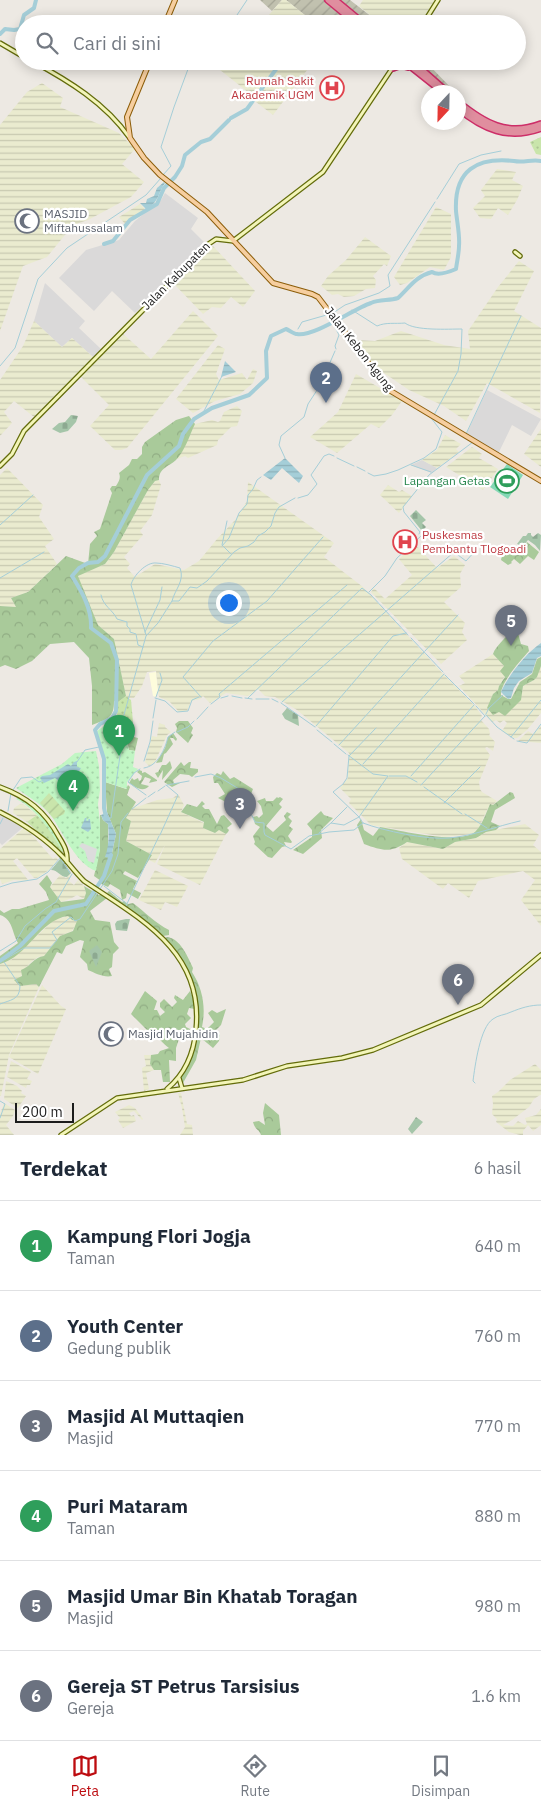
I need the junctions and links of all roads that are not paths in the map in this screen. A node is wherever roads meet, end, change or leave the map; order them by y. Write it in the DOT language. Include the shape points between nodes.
graph roads {
  1 [pos="175,0"];
  2 [pos="329,0"];
  3 [pos="336,0"];
  4 [pos="438,0"];
  5 [pos="169,15"];
  6 [pos="347,15"];
  7 [pos="354,15"];
  8 [pos="429,15"];
  9 [pos="0,43"];
  10 [pos="15,52"];
  11 [pos="48,70"];
  12 [pos="146,70"];
  13 [pos="390,70"];
  14 [pos="412,70"];
  15 [pos="415,70"];
  16 [pos="421,70"];
  17 [pos="421,75"];
  18 [pos="434,83"];
  19 [pos="437,85"];
  20 [pos="466,108"];
  21 [pos="466,111"];
  22 [pos="473,112"];
  23 [pos="541,125"];
  24 [pos="129,136"];
  25 [pos="233,240"];
  26 [pos="515,252"];
  27 [pos="520,256"];
  28 [pos="0,466"];
  29 [pos="541,481"];
  30 [pos="0,788"];
  31 [pos="0,812"];
  32 [pos="67,862"];
  33 [pos="541,955"];
  34 [pos="179,1078"];
  35 [pos="182,1088"];
  36 [pos="167,1090"];
  37 [pos="61,1135"];
  1 -- 5 [label="main road"];
  2 -- 6 [label="highway"];
  3 -- 7 [label="highway"];
  4 -- 8 [label="main road"];
  9 -- 10 [label="main road"];
  11 -- 24 [label="main road" via="81,89"];
  12 -- 24 [label="main road" via="127,117"];
  13 -- 25 [label="main road, Jalan Kabupaten" via="323,172"];
  14 -- 17 [label="highway"];
  15 -- 17 [label="highway"];
  16 -- 18 [label="highway"];
  17 -- 18 [label="highway"];
  18 -- 19 [label="highway"];
  20 -- 22 [label="main road"];
  21 -- 23 [label="highway" via="478,121 498,129 520,131"];
  22 -- 23 [label="highway" via="506,127"];
  24 -- 25 [label="main road, Jalan Kebon Agung" via="144,158 207,212"];
  25 -- 28 [label="main road, Jalan Kabupaten" via="213,240 201,250 25,430 12,454"];
  25 -- 29 [label="main road, Jalan Kebon Agung" via="273,283 316,296 393,393"];
  26 -- 27 [label="main road"];
  30 -- 32 [label="main road" via="21,796 50,821 67,852"];
  31 -- 32 [label="main road" via="26,825"];
  32 -- 34 [label="main road" via="84,880 159,934 170,945 192,983 197,1009 196,1036"];
  33 -- 35 [label="main road" via="484,1003 363,1053 289,1066 242,1080"];
  34 -- 35 [label="main road"];
  34 -- 36 [label="main road"];
  35 -- 36 [label="main road"];
  36 -- 37 [label="main road" via="117,1098"];
}
